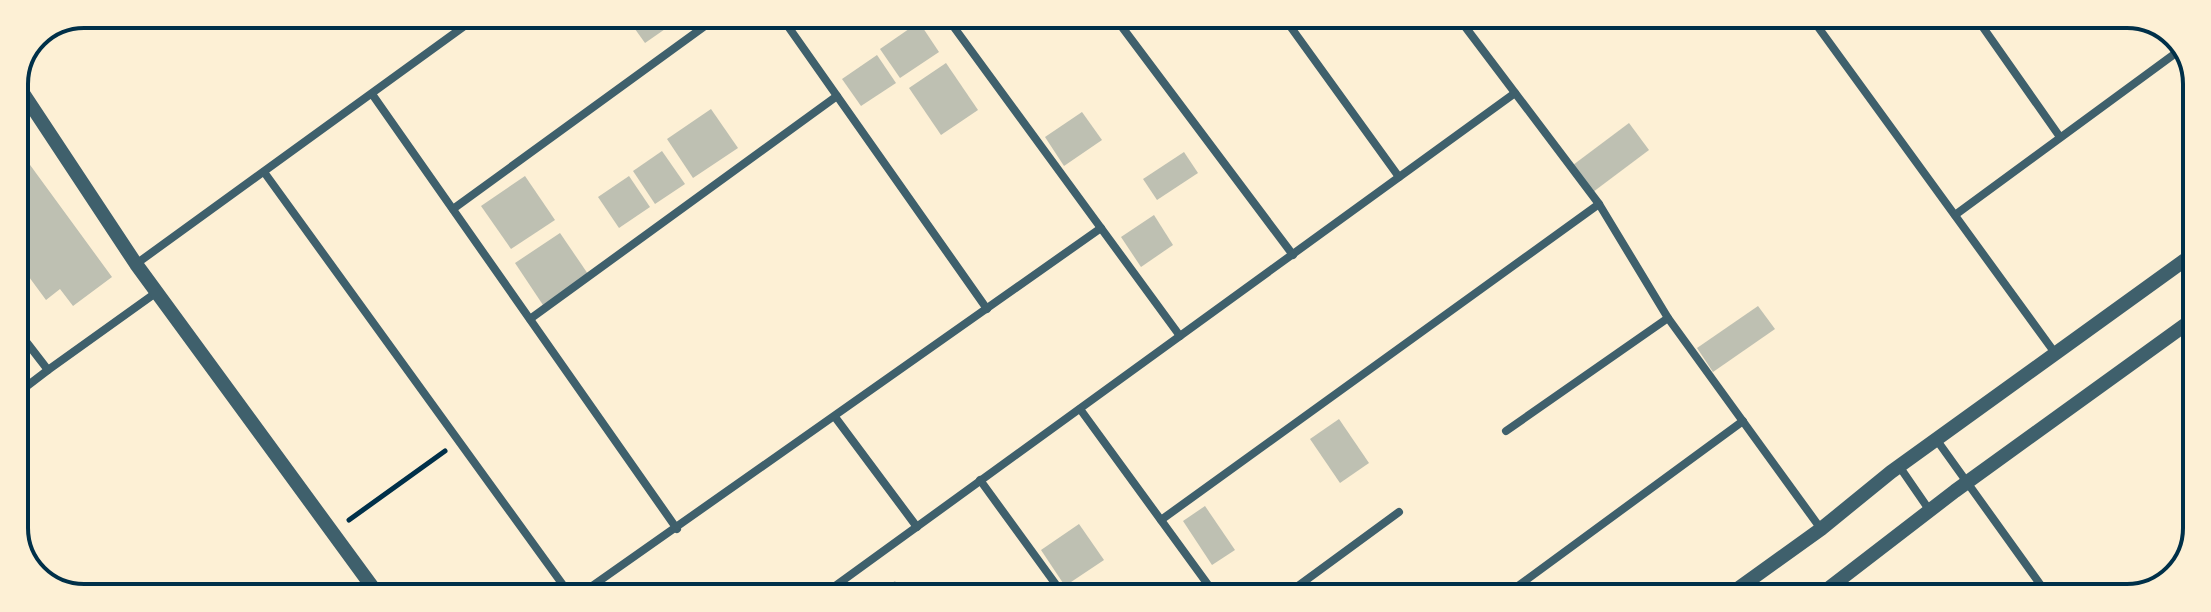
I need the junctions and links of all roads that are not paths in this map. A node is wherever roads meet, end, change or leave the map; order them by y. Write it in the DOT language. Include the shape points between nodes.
graph roads {
  1 [pos="462,28"];
  2 [pos="702,28"];
  3 [pos="789,28"];
  4 [pos="955,28"];
  5 [pos="1123,28"];
  6 [pos="1291,28"];
  7 [pos="1466,28"];
  8 [pos="1819,28"];
  9 [pos="1983,28"];
  10 [pos="2174,54"];
  11 [pos="1515,93"];
  12 [pos="372,94"];
  13 [pos="837,96"];
  14 [pos="28,101"];
  15 [pos="2060,137"];
  16 [pos="264,172"];
  17 [pos="1399,177"];
  18 [pos="1599,204"];
  19 [pos="453,209"];
  20 [pos="1955,215"];
  21 [pos="1101,228"];
  22 [pos="1293,255"];
  23 [pos="2183,261"];
  24 [pos="136,264"];
  25 [pos="157,292"];
  26 [pos="987,309"];
  27 [pos="1668,318"];
  28 [pos="530,319"];
  29 [pos="2183,326"];
  30 [pos="1180,336"];
  31 [pos="28,344"];
  32 [pos="2055,353"];
  33 [pos="48,370"];
  34 [pos="28,385"];
  35 [pos="1080,409"];
  36 [pos="835,417"];
  37 [pos="1743,421"];
  38 [pos="1506,431"];
  39 [pos="1936,439"];
  40 [pos="1899,466"];
  41 [pos="980,480"];
  42 [pos="1967,483"];
  43 [pos="1930,511"];
  44 [pos="1399,512"];
  45 [pos="1161,520"];
  46 [pos="917,527"];
  47 [pos="677,529"];
  48 [pos="1821,529"];
  49 [pos="370,584"];
  50 [pos="562,584"];
  51 [pos="596,584"];
  52 [pos="838,584"];
  53 [pos="1056,584"];
  54 [pos="1208,584"];
  55 [pos="1301,584"];
  56 [pos="1521,584"];
  57 [pos="1744,584"];
  58 [pos="1834,584"];
  59 [pos="2040,584"];
  1 -- 12 [label="street"];
  2 -- 19 [label="street"];
  3 -- 13 [label="street"];
  4 -- 21 [label="street"];
  5 -- 22 [label="street"];
  6 -- 17 [label="street"];
  7 -- 11 [label="street"];
  8 -- 20 [label="street"];
  9 -- 15 [label="street"];
  10 -- 15 [label="street"];
  11 -- 17 [label="street"];
  11 -- 18 [label="street"];
  12 -- 16 [label="street"];
  12 -- 19 [label="street"];
  13 -- 26 [label="street"];
  13 -- 28 [label="street"];
  14 -- 24 [label="street"];
  15 -- 20 [label="street"];
  16 -- 24 [label="street"];
  16 -- 50 [label="street"];
  17 -- 22 [label="street"];
  18 -- 27 [label="street"];
  18 -- 45 [label="street"];
  19 -- 28 [label="street"];
  20 -- 32 [label="street"];
  21 -- 26 [label="street"];
  21 -- 30 [label="street"];
  22 -- 30 [label="street"];
  23 -- 32 [label="street"];
  24 -- 25 [label="street"];
  25 -- 33 [label="street"];
  25 -- 49 [label="street"];
  26 -- 36 [label="street"];
  27 -- 37 [label="street"];
  27 -- 38 [label="street"];
  28 -- 47 [label="street"];
  29 -- 42 [label="street"];
  30 -- 35 [label="street"];
  31 -- 33 [label="street"];
  32 -- 39 [label="street"];
  33 -- 34 [label="street"];
  35 -- 41 [label="street"];
  35 -- 45 [label="street"];
  36 -- 46 [label="street"];
  36 -- 47 [label="street"];
  37 -- 48 [label="street"];
  37 -- 56 [label="street"];
  39 -- 40 [label="street"];
  39 -- 42 [label="street"];
  40 -- 43 [label="street"];
  40 -- 48 [label="street"];
  41 -- 46 [label="street"];
  41 -- 53 [label="street"];
  42 -- 43 [label="street"];
  42 -- 59 [label="street"];
  43 -- 58 [label="street"];
  44 -- 55 [label="street"];
  45 -- 54 [label="street"];
  46 -- 52 [label="street"];
  47 -- 51 [label="street"];
  48 -- 57 [label="street"];
}
